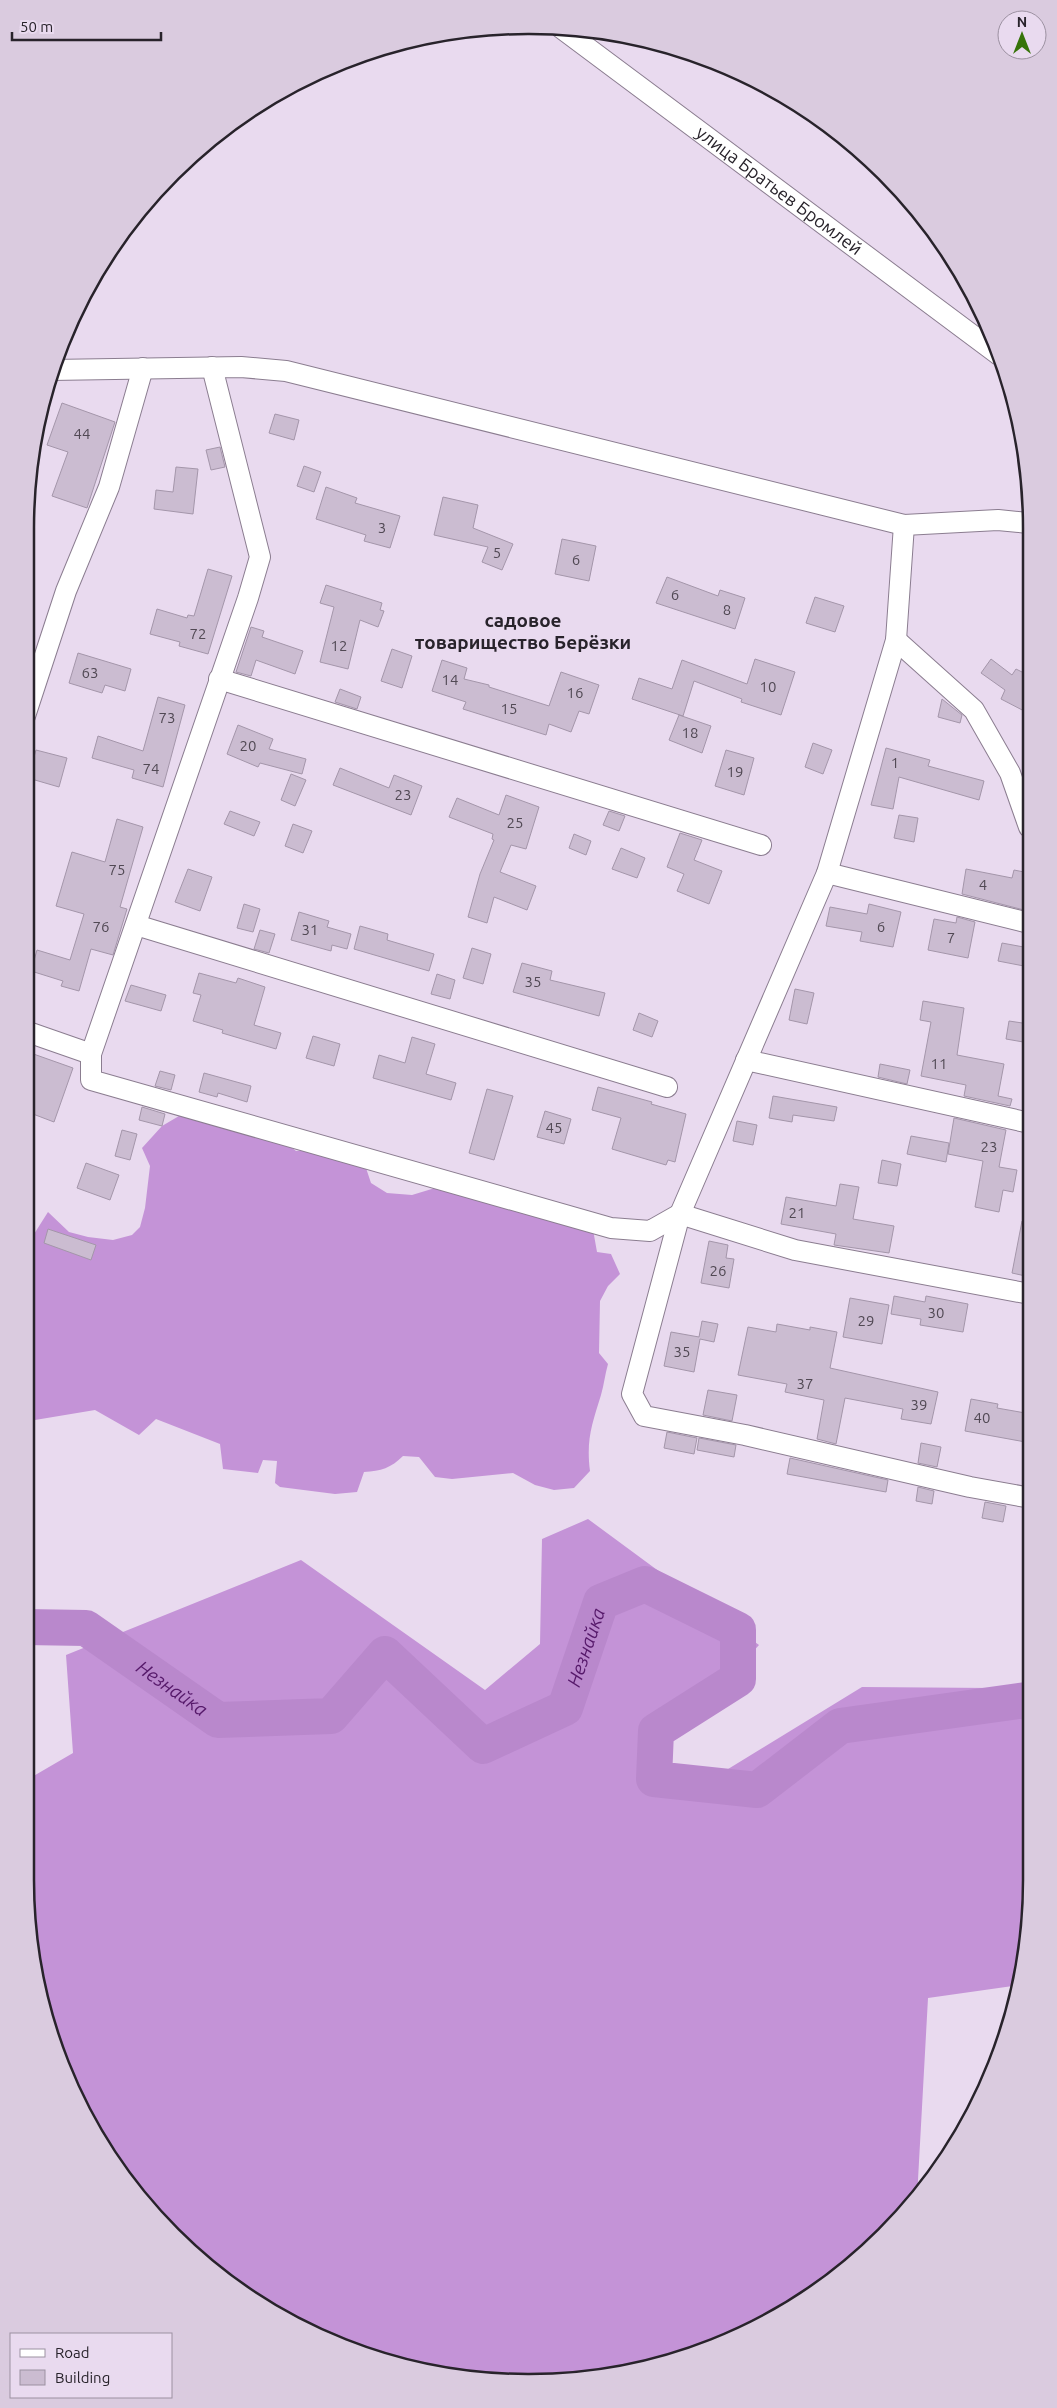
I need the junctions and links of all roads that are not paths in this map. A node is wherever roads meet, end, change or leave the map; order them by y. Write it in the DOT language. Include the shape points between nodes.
graph roads {
  1 [pos="572,36"];
  2 [pos="989,348"];
  3 [pos="212,367"];
  4 [pos="143,368"];
  5 [pos="60,370"];
  6 [pos="1023,522"];
  7 [pos="904,525"];
  8 [pos="896,640"];
  9 [pos="219,679"];
  10 [pos="34,689"];
  11 [pos="1023,810"];
  12 [pos="761,846"];
  13 [pos="827,873"];
  14 [pos="1023,922"];
  15 [pos="136,925"];
  16 [pos="34,1034"];
  17 [pos="91,1054"];
  18 [pos="746,1060"];
  19 [pos="667,1087"];
  20 [pos="1023,1121"];
  21 [pos="680,1214"];
  22 [pos="1023,1293"];
  23 [pos="1023,1497"];
  1 -- 2 [label="street, улица Братьев Бромлей"];
  3 -- 4 [label="street"];
  3 -- 7 [label="street" via="266,369 312,376"];
  3 -- 9 [label="street" via="260,557"];
  4 -- 5 [label="street"];
  4 -- 10 [label="street" via="109,487 66,592"];
  6 -- 7 [label="street" via="998,520"];
  7 -- 8 [label="street"];
  8 -- 11 [label="street" via="974,710 1010,773"];
  8 -- 13 [label="street"];
  9 -- 12 [label="street"];
  9 -- 15 [label="street"];
  13 -- 14 [label="street"];
  13 -- 18 [label="street"];
  15 -- 17 [label="street"];
  15 -- 19 [label="street"];
  16 -- 17 [label="street"];
  17 -- 21 [label="street" via="91,1080 611,1228 650,1231"];
  18 -- 20 [label="street"];
  18 -- 21 [label="street"];
  21 -- 22 [label="street" via="795,1250"];
  21 -- 23 [label="street" via="632,1394 644,1416"];
}
